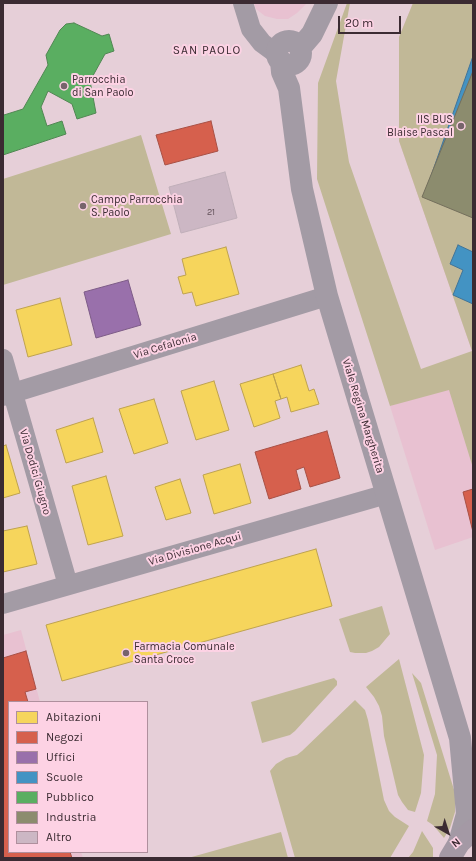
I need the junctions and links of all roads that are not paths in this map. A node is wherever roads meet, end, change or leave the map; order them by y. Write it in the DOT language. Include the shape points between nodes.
graph roads {
  1 [pos="243,3"];
  2 [pos="326,6"];
  3 [pos="287,54"];
  4 [pos="327,296"];
  5 [pos="3,360"];
  6 [pos="8,395"];
  7 [pos="387,494"];
  8 [pos="68,585"];
  9 [pos="3,604"];
  10 [pos="460,738"];
  11 [pos="473,757"];
  12 [pos="460,844"];
  1 -- 3 [label="street" via="251,29 262,43"];
  2 -- 3 [label="street" via="312,34"];
  3 -- 4 [label="street, Viale Regina Margherita" via="294,75 289,88 302,189"];
  4 -- 6 [label="street, Via Cefalonia"];
  4 -- 7 [label="street, Viale Regina Margherita"];
  5 -- 6 [label="street, Via Dodici Giugno"];
  6 -- 8 [label="street, Via Dodici Giugno"];
  7 -- 8 [label="street, Via Divisione Acqui"];
  7 -- 10 [label="street, Viale Regina Margherita"];
  8 -- 9 [label="street, Via Divisione Acqui"];
  10 -- 11 [label="street, Viale Regina Margherita"];
  10 -- 12 [label="street, Viale Regina Margherita" via="467,814"];
}
